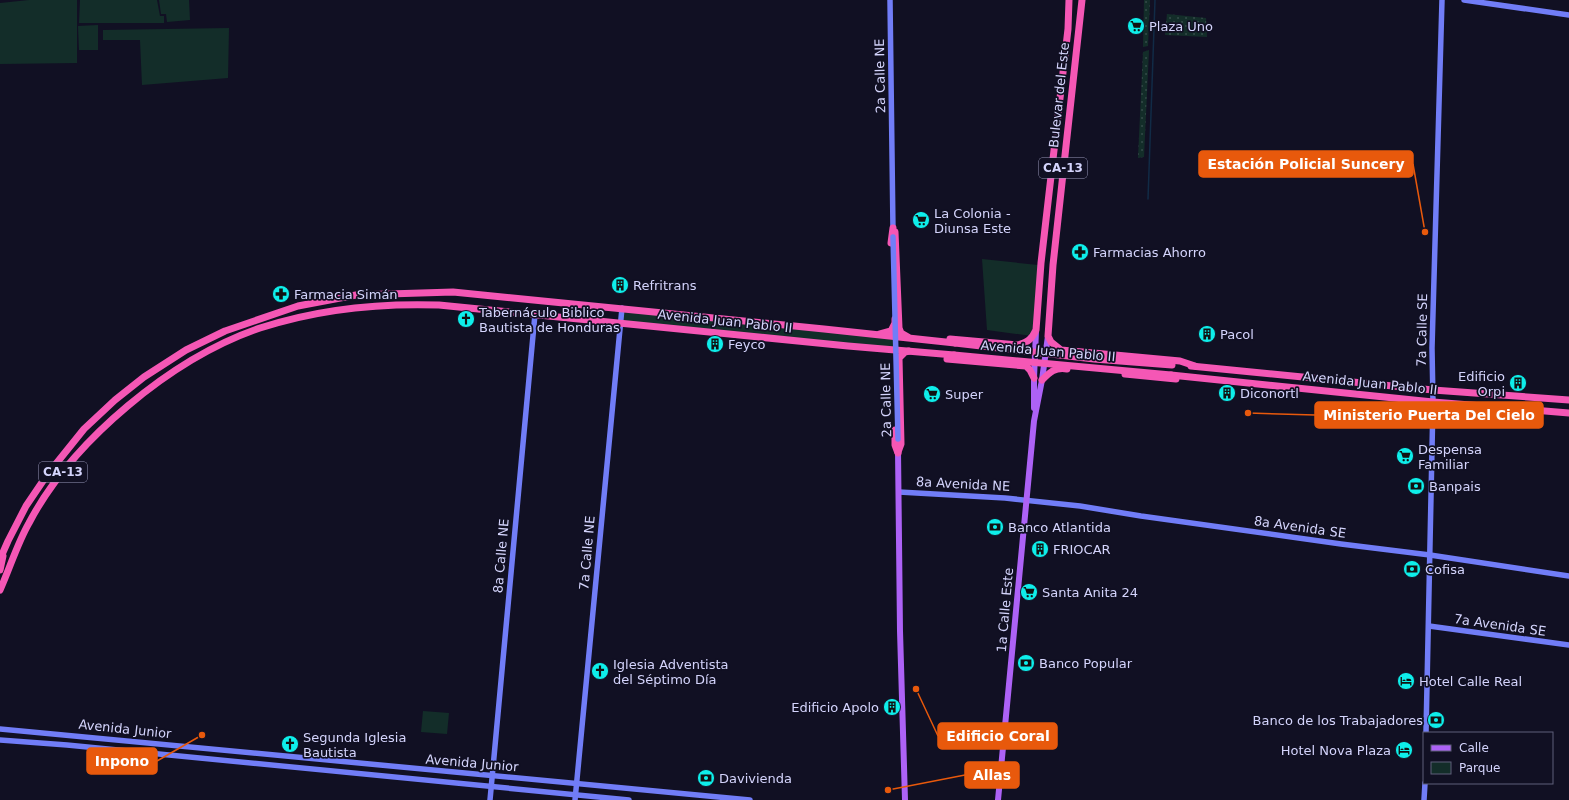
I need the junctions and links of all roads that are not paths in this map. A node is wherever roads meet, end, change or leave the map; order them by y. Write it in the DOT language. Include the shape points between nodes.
graph roads {
  1 [pos="890,0"];
  2 [pos="1070,0"];
  3 [pos="1082,0"];
  4 [pos="1442,0"];
  5 [pos="1464,0"];
  6 [pos="1569,15"];
  7 [pos="894,228"];
  8 [pos="622,308"];
  9 [pos="535,314"];
  10 [pos="620,323"];
  11 [pos="897,323"];
  12 [pos="1036,330"];
  13 [pos="872,335"];
  14 [pos="1048,336"];
  15 [pos="914,339"];
  16 [pos="926,341"];
  17 [pos="998,343"];
  18 [pos="881,348"];
  19 [pos="913,351"];
  20 [pos="926,352"];
  21 [pos="1085,352"];
  22 [pos="897,362"];
  23 [pos="999,363"];
  24 [pos="1195,366"];
  25 [pos="1083,370"];
  26 [pos="1194,377"];
  27 [pos="1034,378"];
  28 [pos="1042,380"];
  29 [pos="1340,380"];
  30 [pos="1318,390"];
  31 [pos="1433,390"];
  32 [pos="1569,400"];
  33 [pos="1433,402"];
  34 [pos="1569,413"];
  35 [pos="1034,421"];
  36 [pos="898,439"];
  37 [pos="898,453"];
  38 [pos="898,492"];
  39 [pos="1027,500"];
  40 [pos="1430,555"];
  41 [pos="1,556"];
  42 [pos="0,570"];
  43 [pos="1569,576"];
  44 [pos="0,590"];
  45 [pos="1429,626"];
  46 [pos="1569,645"];
  47 [pos="0,729"];
  48 [pos="1426,732"];
  49 [pos="0,740"];
  50 [pos="492,776"];
  51 [pos="576,783"];
  52 [pos="1425,784"];
  53 [pos="491,787"];
  54 [pos="575,797"];
  55 [pos="490,800"];
  56 [pos="629,800"];
  57 [pos="750,800"];
  58 [pos="904,800"];
  59 [pos="998,800"];
  60 [pos="1424,800"];
  1 -- 7 [label="main road, 2a Calle NE"];
  2 -- 12 [label="highway, Bulevar del Este / CA-13"];
  3 -- 14 [label="highway, Bulevar del Este / CA-13" via="1053,265"];
  4 -- 31 [label="main road, 7a Calle SE"];
  5 -- 6 [label="main road"];
  7 -- 11 [label="highway"];
  7 -- 36 [label="main road, 2a Calle NE, bridge"];
  8 -- 10 [label="main road, 7a Calle NE"];
  8 -- 13 [label="highway, Avenida Juan Pablo II / CA-13"];
  8 -- 41 [label="highway, Avenida Juan Pablo II / CA-13" via="453,292 356,295 298,306 225,331 186,350 144,377 84,429 26,506"];
  9 -- 10 [label="highway, Avenida Juan Pablo II / CA-13"];
  9 -- 44 [label="highway, Avenida Juan Pablo II / CA-13" via="439,305 352,307 260,328 211,350 161,381 125,408 92,438 60,476 28,524"];
  9 -- 50 [label="main road, 8a Calle NE"];
  10 -- 18 [label="highway, Avenida Juan Pablo II / CA-13"];
  10 -- 51 [label="main road, 7a Calle NE"];
  11 -- 13 [label="highway" via="891,331"];
  11 -- 15 [label="highway" via="901,333"];
  12 -- 17 [label="highway" via="1027,342 1018,345"];
  12 -- 27 [label="main road, 1a Calle Este"];
  13 -- 15 [label="highway, Avenida Juan Pablo II / CA-13"];
  14 -- 21 [label="highway" via="1061,350"];
  14 -- 28 [label="main road, 1a Calle Este"];
  15 -- 16 [label="highway, Avenida Juan Pablo II / CA-13"];
  16 -- 17 [label="highway" via="942,338"];
  16 -- 24 [label="highway, Avenida Juan Pablo II, bridge"];
  17 -- 23 [label="highway" via="1004,348 1005,355"];
  18 -- 19 [label="highway, Avenida Juan Pablo II / CA-13"];
  18 -- 22 [label="highway" via="892,353"];
  19 -- 20 [label="highway, Avenida Juan Pablo II / CA-13"];
  19 -- 22 [label="highway" via="905,352"];
  20 -- 23 [label="highway" via="940,358"];
  20 -- 26 [label="highway, Avenida Juan Pablo II, bridge"];
  21 -- 24 [label="highway" via="1180,361"];
  21 -- 25 [label="highway" via="1080,358 1080,367"];
  22 -- 37 [label="highway"];
  23 -- 27 [label="highway" via="1026,366"];
  24 -- 29 [label="highway, Avenida Juan Pablo II"];
  25 -- 26 [label="highway" via="1180,380"];
  25 -- 28 [label="highway" via="1058,368"];
  26 -- 30 [label="highway, Avenida Juan Pablo II"];
  27 -- 35 [label="main road, 1a Calle Este"];
  28 -- 35 [label="main road, 1a Calle Este"];
  29 -- 30 [label="highway" via="1334,387 1322,386"];
  29 -- 31 [label="highway, Avenida Juan Pablo II"];
  30 -- 33 [label="highway, Avenida Juan Pablo II"];
  31 -- 32 [label="highway, Avenida Juan Pablo II"];
  31 -- 33 [label="main road, 7a Calle SE"];
  33 -- 34 [label="highway, Avenida Juan Pablo II"];
  33 -- 40 [label="main road, 7a Calle SE"];
  35 -- 39 [label="main road, 1a Calle Este"];
  36 -- 37 [label="main road, 2a Calle NE"];
  37 -- 38 [label="main road, 2a Calle NE"];
  38 -- 39 [label="main road, 8a Avenida NE"];
  38 -- 58 [label="main road, 2a Calle NE"];
  39 -- 40 [label="main road, 8a Avenida SE"];
  39 -- 59 [label="main road, 1a Calle Este"];
  40 -- 43 [label="main road, 8a Avenida SE"];
  40 -- 45 [label="main road, 7a Calle SE"];
  41 -- 42 [label="highway" via="3,558"];
  45 -- 46 [label="main road, 7a Avenida SE"];
  45 -- 48 [label="main road, 7a Calle SE"];
  47 -- 50 [label="main road, Avenida Junior"];
  49 -- 53 [label="main road, Avenida Junior"];
  50 -- 51 [label="main road, Avenida Junior"];
  50 -- 53 [label="main road, 8a Calle NE"];
  51 -- 54 [label="main road, 7a Calle NE"];
  51 -- 57 [label="main road, Avenida Junior"];
  52 -- 60 [label="main road"];
  53 -- 54 [label="main road, Avenida Junior"];
  53 -- 55 [label="main road, 8a Calle NE"];
  54 -- 56 [label="main road, Avenida Junior"];
}
